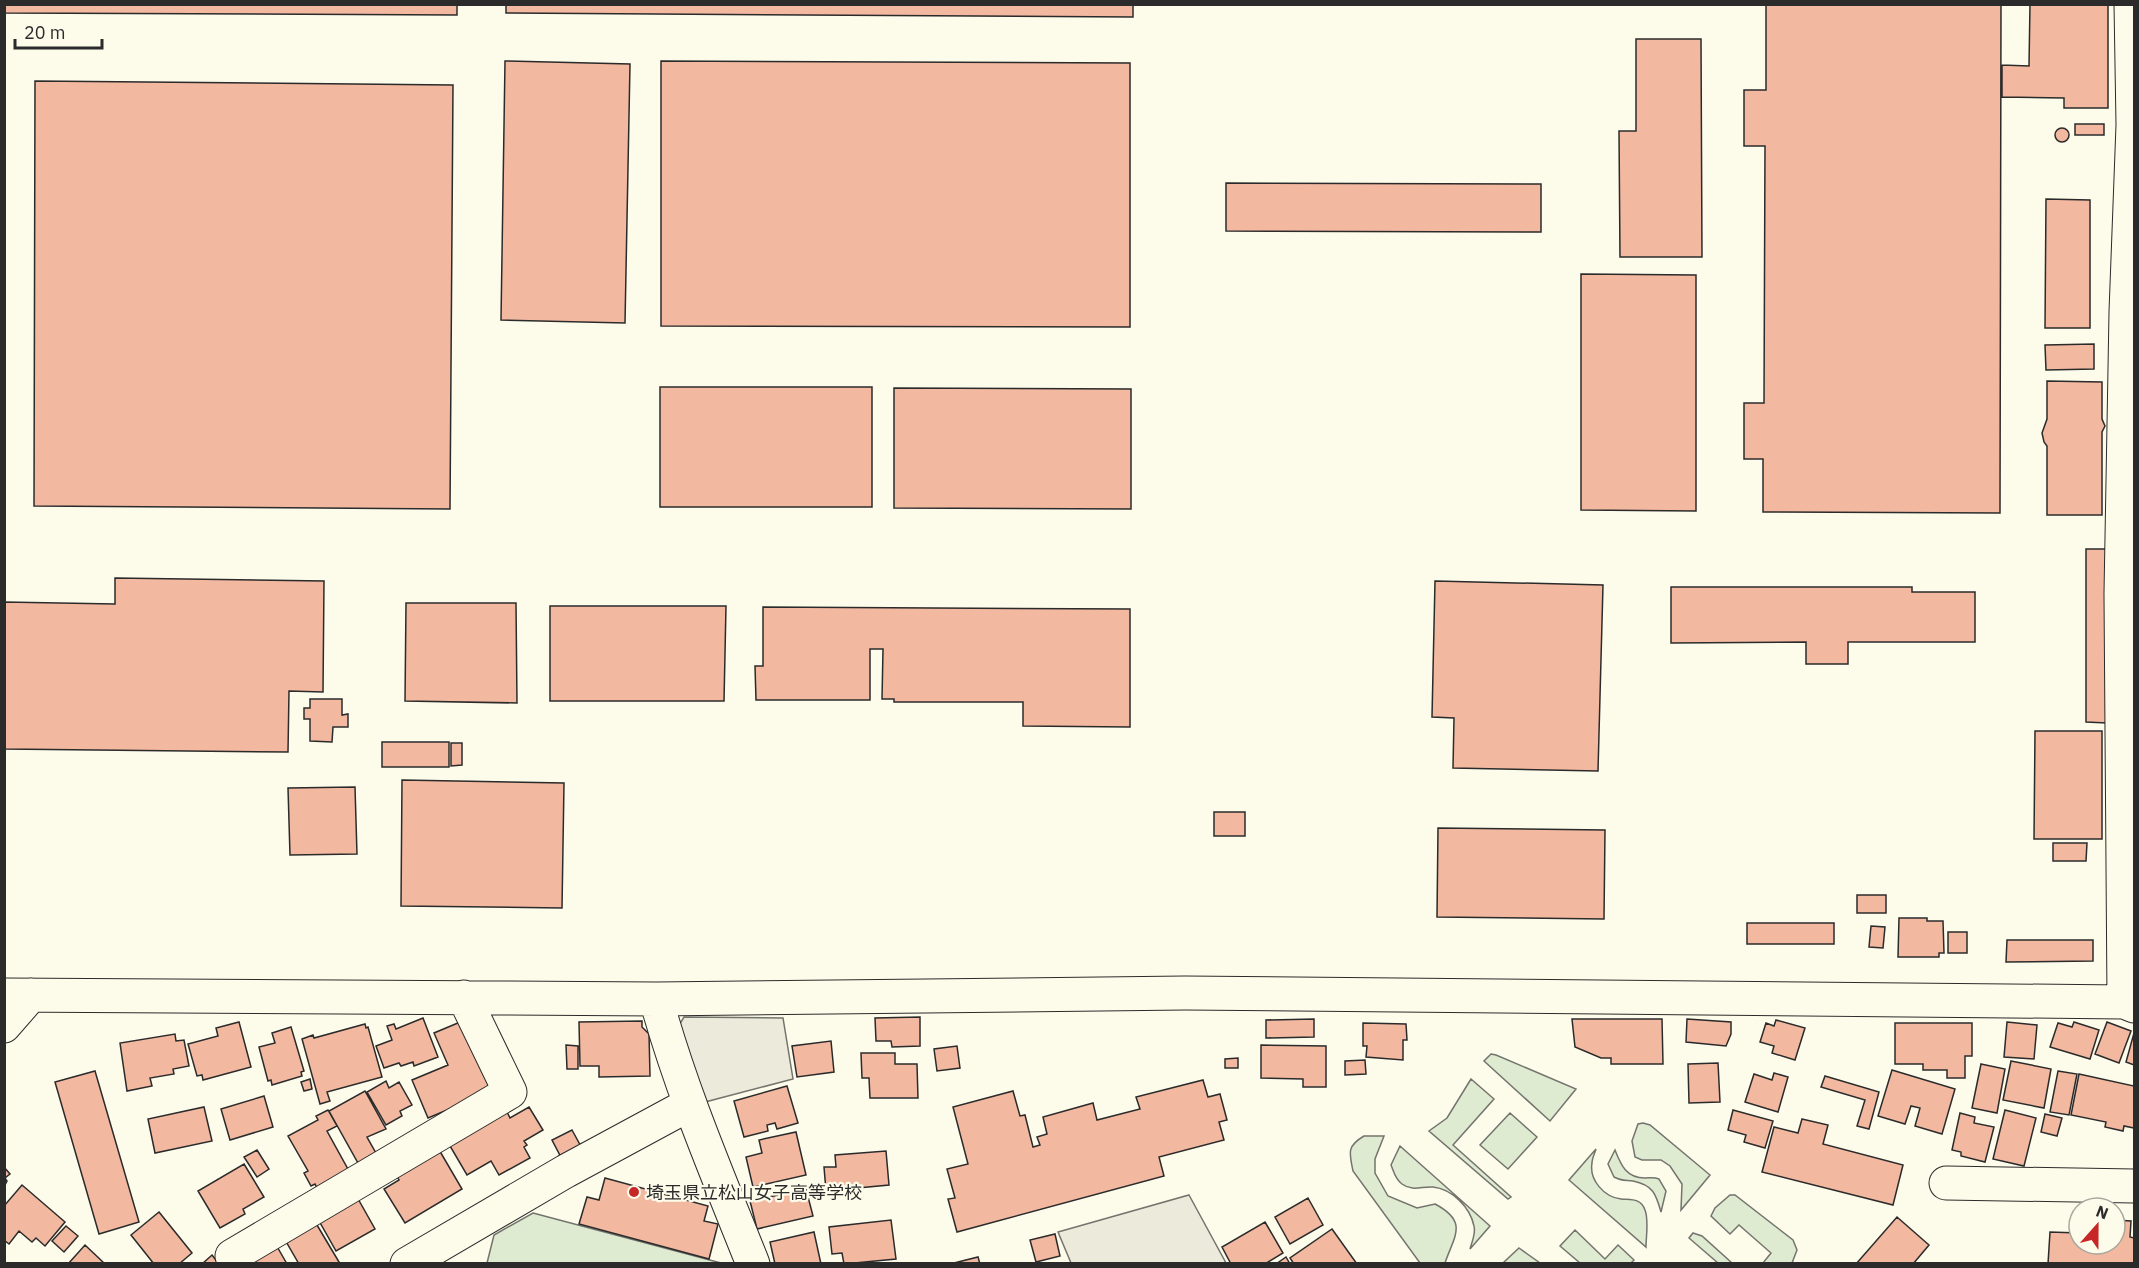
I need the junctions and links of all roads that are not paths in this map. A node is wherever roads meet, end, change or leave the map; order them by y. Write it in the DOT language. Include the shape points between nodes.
graph roads {
  1 [pos="2131,4"];
  2 [pos="2130,312"];
  3 [pos="2128,893"];
  4 [pos="17,995"];
  5 [pos="464,997"];
  6 [pos="656,999"];
  7 [pos="2129,1004"];
  8 [pos="4,1026"];
  9 [pos="690,1104"];
  10 [pos="1946,1184"];
  11 [pos="2134,1186"];
  12 [pos="232,1256"];
  13 [pos="407,1263"];
  14 [pos="753,1263"];
  1 -- 2 [label="street"];
  2 -- 3 [label="street" via="2121,594"];
  3 -- 7 [label="street"];
  4 -- 5 [label="street"];
  4 -- 8 [label="street"];
  5 -- 6 [label="street"];
  5 -- 12 [label="street" via="510,1092"];
  6 -- 7 [label="street" via="1197,993"];
  6 -- 9 [label="street"];
  9 -- 13 [label="street"];
  9 -- 14 [label="street"];
  10 -- 11 [label="street"];
}
